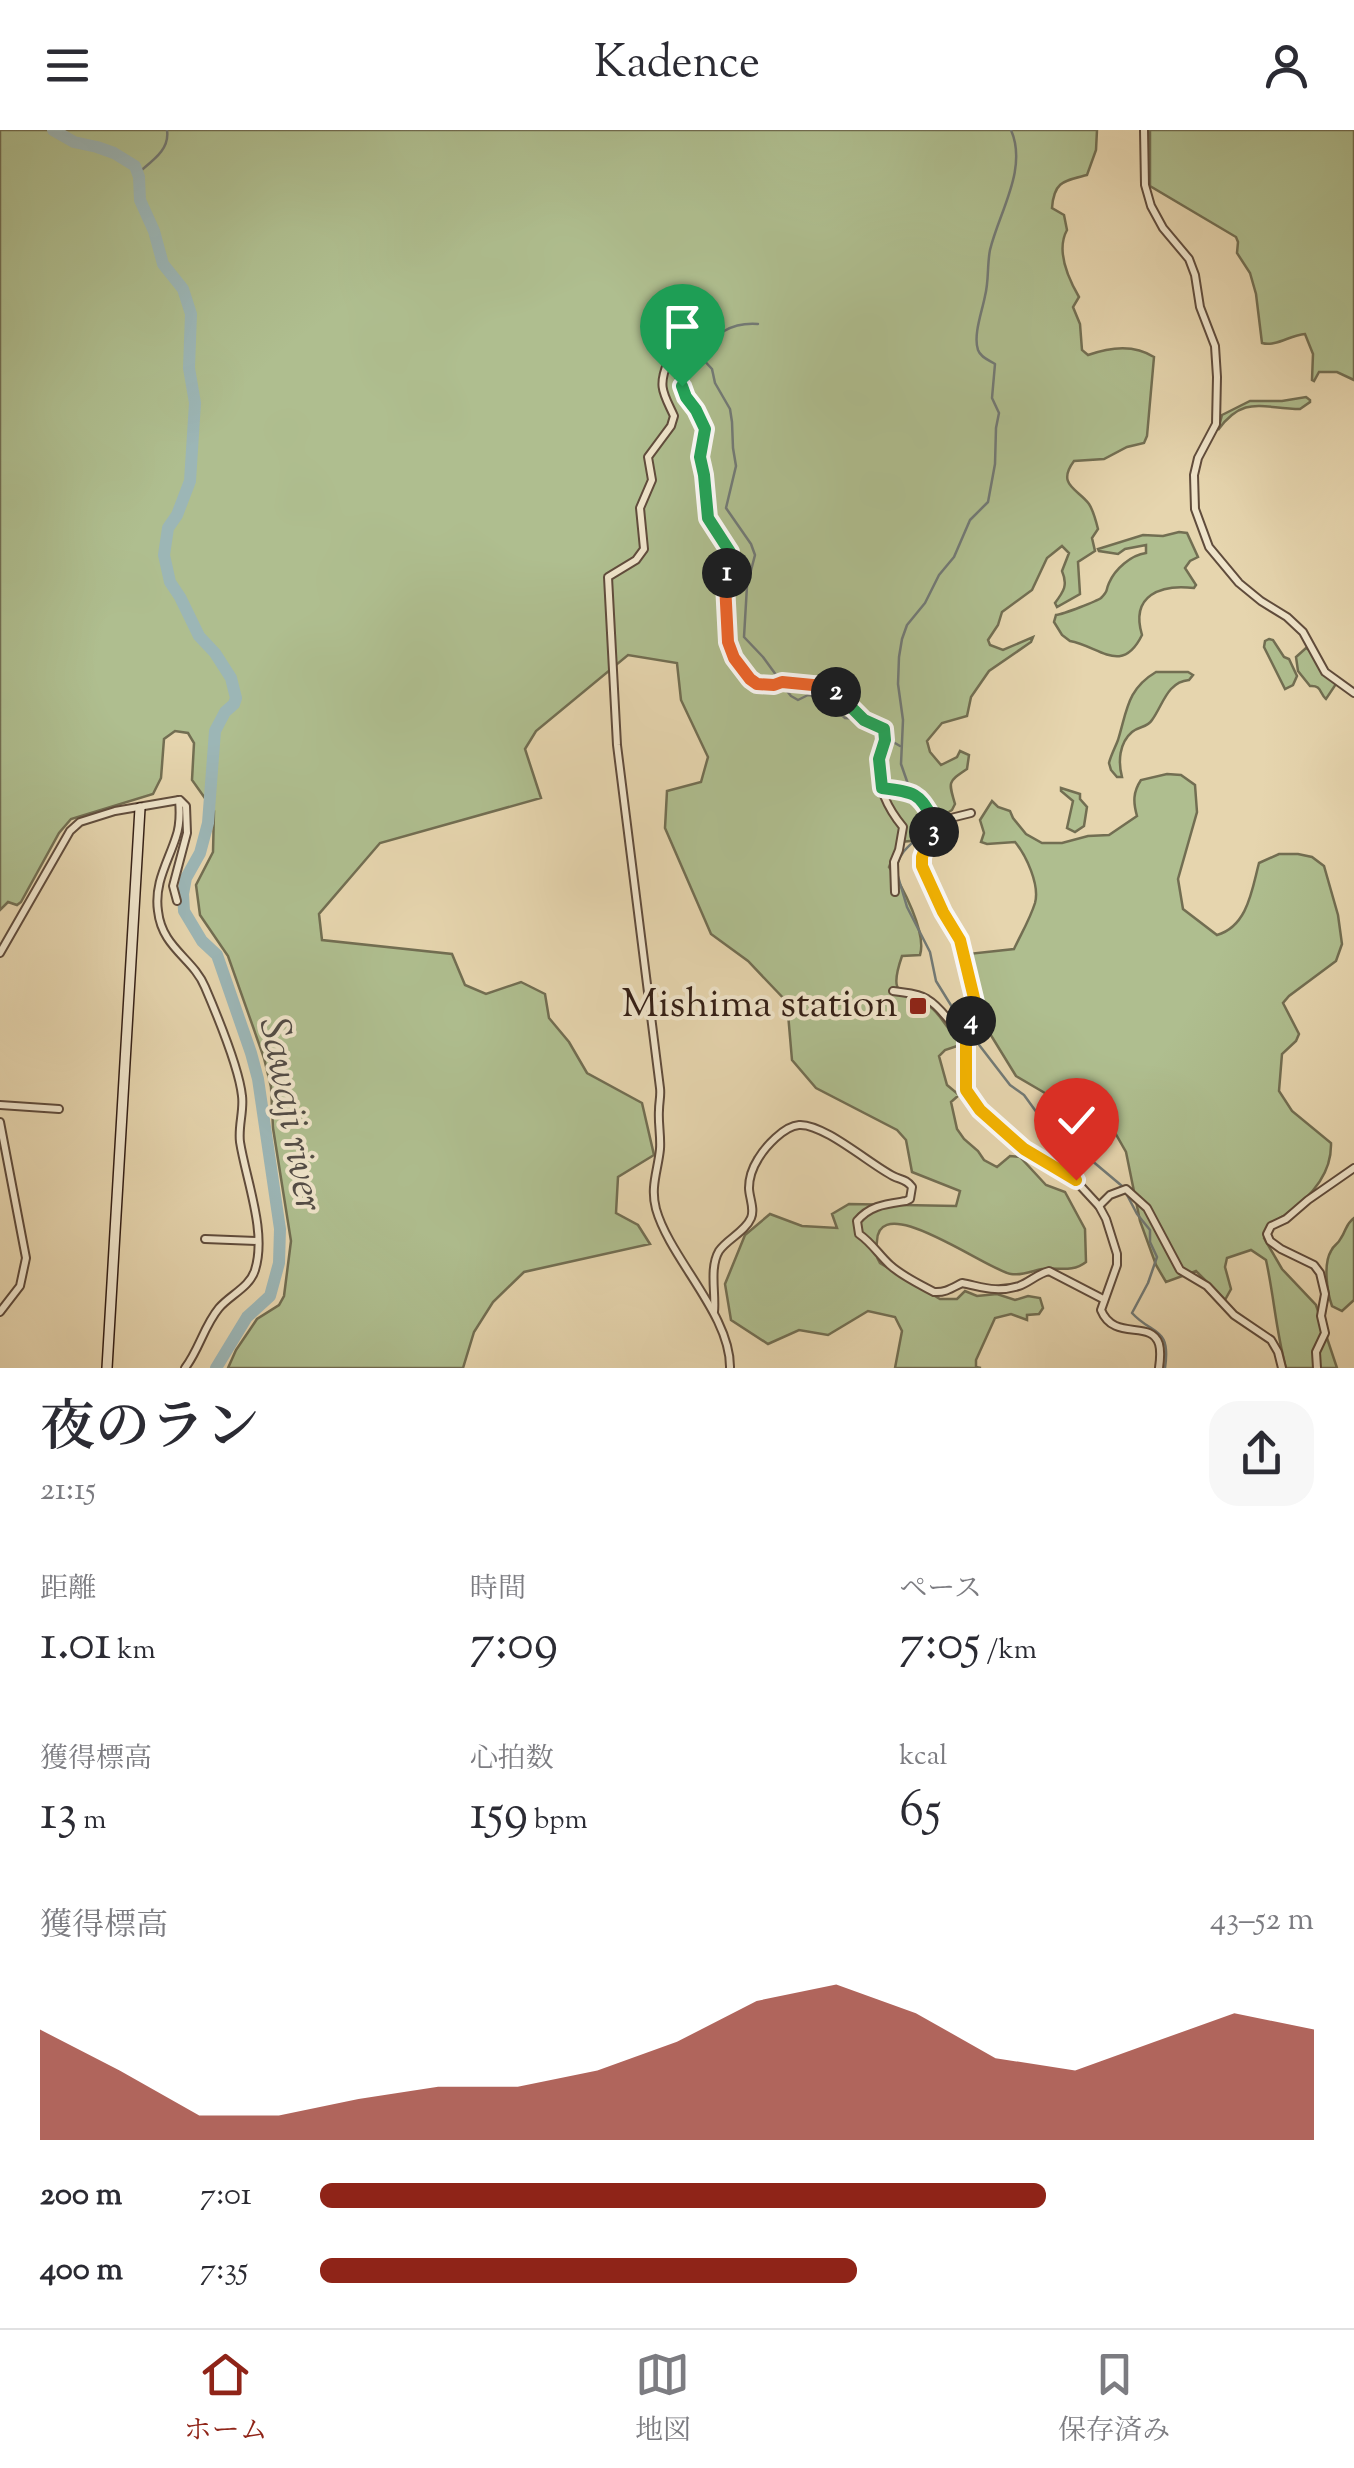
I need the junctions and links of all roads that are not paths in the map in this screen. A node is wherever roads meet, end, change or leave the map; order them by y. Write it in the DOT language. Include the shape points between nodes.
graph roads {
  1 [pos="1144,130"];
  2 [pos="1354,693"];
  3 [pos="882,788"];
  4 [pos="179,800"];
  5 [pos="140,808"];
  6 [pos="971,813"];
  7 [pos="938,826"];
  8 [pos="895,892"];
  9 [pos="177,902"];
  10 [pos="0,953"];
  11 [pos="893,991"];
  12 [pos="966,1036"];
  13 [pos="0,1105"];
  14 [pos="59,1108"];
  15 [pos="0,1122"];
  16 [pos="1354,1168"];
  17 [pos="1099,1206"];
  18 [pos="204,1239"];
  19 [pos="258,1242"];
  20 [pos="1103,1299"];
  21 [pos="0,1312"];
  22 [pos="714,1314"];
  23 [pos="106,1368"];
  24 [pos="186,1368"];
  25 [pos="730,1368"];
  26 [pos="1159,1368"];
  27 [pos="1282,1368"];
  28 [pos="1317,1368"];
  1 -- 2 [label="street" via="1151,206 1190,259 1214,346 1216,424 1194,475 1195,509 1209,547 1260,602 1303,632 1324,672"];
  3 -- 7 [label="street" via="918,796"];
  3 -- 8 [label="street" via="903,827"];
  3 -- 22 [label="street" via="884,729 828,687 757,684 734,658 725,584 731,556 708,518 700,457 705,429 668,362 662,386 674,416 648,457 652,480 640,508 644,549 608,577 617,745 660,1088 652,1192 664,1230"];
  4 -- 5 [label="street"];
  4 -- 9 [label="street" via="186,806 188,833 173,886"];
  4 -- 19 [label="street" via="178,833 160,877 158,910 174,950 202,979 234,1067"];
  5 -- 10 [label="street" via="70,830"];
  5 -- 23 [label="street"];
  6 -- 7 [label="street"];
  7 -- 12 [label="street" via="922,866 960,940 973,994"];
  11 -- 12 [label="street" via="922,996"];
  12 -- 17 [label="street" via="966,1090 980,1110 1024,1149 1076,1180"];
  13 -- 14 [label="street"];
  15 -- 21 [label="street" via="26,1270"];
  16 -- 28 [label="street" via="1267,1234 1320,1273 1325,1333"];
  17 -- 20 [label="street" via="1117,1254"];
  17 -- 27 [label="street" via="1123,1190 1147,1208 1180,1270 1271,1340"];
  18 -- 19 [label="street"];
  19 -- 24 [label="street" via="253,1275 216,1312"];
  20 -- 22 [label="street" via="1048,1271 1020,1286 990,1290 962,1282 934,1292 886,1262 858,1230 864,1213 910,1199 908,1182 798,1125 766,1148 751,1174 750,1220 718,1254"];
  20 -- 26 [label="street" via="1110,1325 1158,1339"];
  22 -- 25 [label="street"];
}
